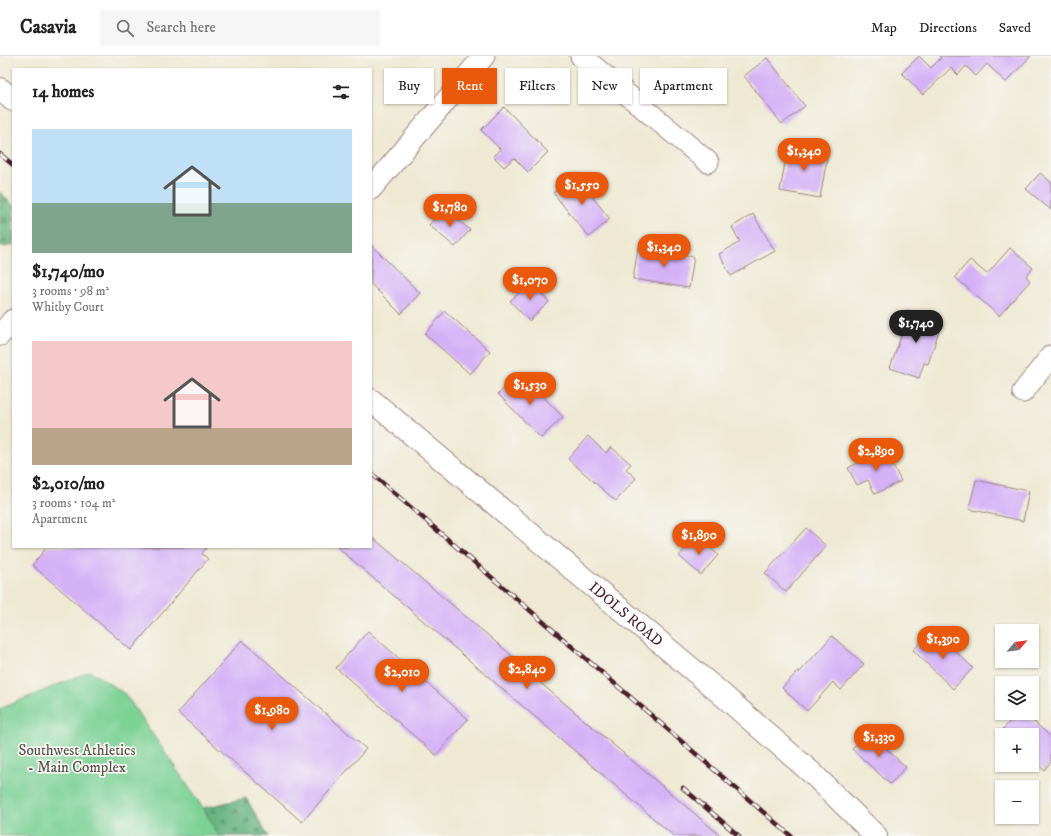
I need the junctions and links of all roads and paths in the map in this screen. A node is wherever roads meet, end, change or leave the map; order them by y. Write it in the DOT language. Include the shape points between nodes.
graph roads {
  1 [pos="484,56"];
  2 [pos="581,56"];
  3 [pos="0,89"];
  4 [pos="12,99"];
  5 [pos="708,162"];
  6 [pos="372,188"];
  7 [pos="12,321"];
  8 [pos="0,335"];
  9 [pos="1051,356"];
  10 [pos="1023,392"];
  11 [pos="372,401"];
  12 [pos="876,836"];
  1 -- 6 [label="street"];
  2 -- 5 [label="street"];
  3 -- 4 [label="street"];
  7 -- 8 [label="street"];
  9 -- 10 [label="street"];
  11 -- 12 [label="street, IDOLS ROAD" via="718,691 813,774"];
}
